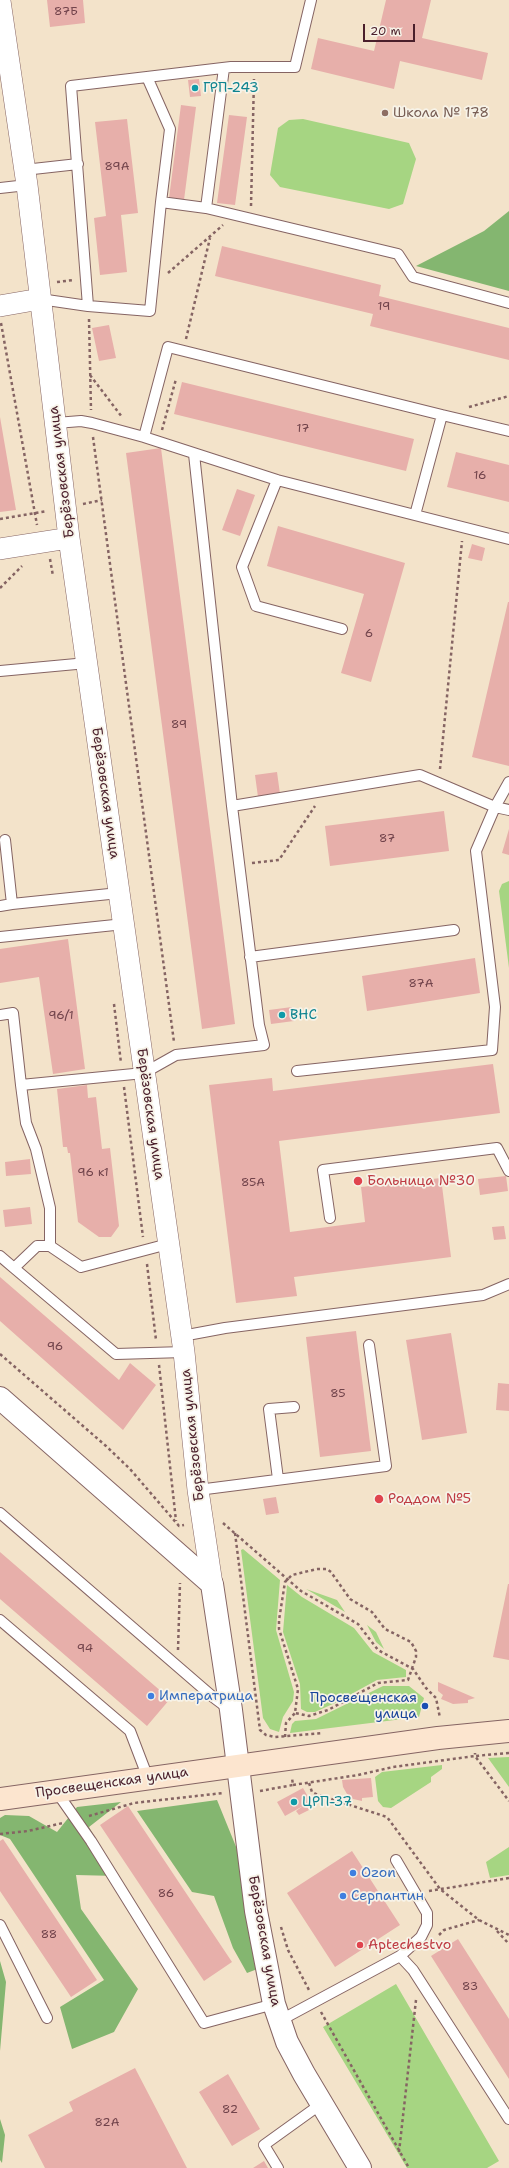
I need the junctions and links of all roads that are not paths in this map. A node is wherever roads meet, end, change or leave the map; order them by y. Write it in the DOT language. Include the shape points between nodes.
graph roads {
  1 [pos="311,0"];
  2 [pos="0,1"];
  3 [pos="224,68"];
  4 [pos="147,77"];
  5 [pos="78,164"];
  6 [pos="25,178"];
  7 [pos="0,188"];
  8 [pos="161,202"];
  9 [pos="206,208"];
  10 [pos="40,299"];
  11 [pos="509,303"];
  12 [pos="0,306"];
  13 [pos="88,306"];
  14 [pos="442,415"];
  15 [pos="56,423"];
  16 [pos="509,431"];
  17 [pos="140,436"];
  18 [pos="194,454"];
  19 [pos="277,480"];
  20 [pos="415,515"];
  21 [pos="69,538"];
  22 [pos="509,539"];
  23 [pos="0,549"];
  24 [pos="342,629"];
  25 [pos="87,663"];
  26 [pos="0,671"];
  27 [pos="509,782"];
  28 [pos="232,806"];
  29 [pos="495,807"];
  30 [pos="509,810"];
  31 [pos="5,840"];
  32 [pos="119,893"];
  33 [pos="12,904"];
  34 [pos="0,906"];
  35 [pos="124,924"];
  36 [pos="454,930"];
  37 [pos="0,938"];
  38 [pos="250,957"];
  39 [pos="0,1014"];
  40 [pos="297,1072"];
  41 [pos="144,1073"];
  42 [pos="21,1086"];
  43 [pos="509,1171"];
  44 [pos="330,1218"];
  45 [pos="168,1244"];
  46 [pos="50,1246"];
  47 [pos="0,1256"];
  48 [pos="14,1268"];
  49 [pos="509,1284"];
  50 [pos="183,1344"];
  51 [pos="369,1345"];
  52 [pos="0,1398"];
  53 [pos="294,1407"];
  54 [pos="278,1479"];
  55 [pos="198,1490"];
  56 [pos="0,1513"];
  57 [pos="212,1584"];
  58 [pos="0,1620"];
  59 [pos="231,1710"];
  60 [pos="509,1732"];
  61 [pos="238,1766"];
  62 [pos="148,1778"];
  63 [pos="56,1791"];
  64 [pos="0,1799"];
  65 [pos="396,1860"];
  66 [pos="0,1925"];
  67 [pos="400,1956"];
  68 [pos="277,2012"];
  69 [pos="48,2018"];
  70 [pos="321,2104"];
  71 [pos="509,2119"];
  72 [pos="278,2168"];
  73 [pos="360,2168"];
  1 -- 3 [label="lane" via="295,67"];
  2 -- 6 [label="street, Берёзовская улица"];
  3 -- 4 [label="lane"];
  3 -- 9 [label="lane"];
  4 -- 5 [label="lane" via="71,86"];
  4 -- 8 [label="lane" via="170,129"];
  5 -- 6 [label="lane"];
  5 -- 13 [label="lane"];
  6 -- 7 [label="lane"];
  6 -- 10 [label="street, Берёзовская улица"];
  8 -- 9 [label="lane"];
  8 -- 13 [label="lane" via="150,311"];
  9 -- 11 [label="lane" via="398,254 412,278"];
  10 -- 12 [label="street"];
  10 -- 13 [label="lane"];
  10 -- 15 [label="street, Берёзовская улица"];
  14 -- 16 [label="lane"];
  14 -- 17 [label="lane" via="168,346"];
  14 -- 20 [label="lane"];
  15 -- 17 [label="lane" via="81,421"];
  15 -- 21 [label="street, Берёзовская улица"];
  17 -- 18 [label="lane"];
  18 -- 19 [label="lane"];
  18 -- 28 [label="lane"];
  19 -- 20 [label="lane"];
  19 -- 24 [label="lane" via="242,567 256,606"];
  20 -- 22 [label="lane"];
  21 -- 23 [label="street"];
  21 -- 25 [label="street, Берёзовская улица"];
  25 -- 26 [label="lane"];
  25 -- 32 [label="street, Берёзовская улица"];
  27 -- 29 [label="lane"];
  28 -- 29 [label="lane" via="420,775"];
  28 -- 38 [label="lane"];
  29 -- 30 [label="lane"];
  29 -- 40 [label="lane" via="476,852 495,1006 492,1050"];
  31 -- 33 [label="lane"];
  32 -- 33 [label="lane"];
  32 -- 35 [label="street, Берёзовская улица"];
  33 -- 34 [label="lane"];
  35 -- 37 [label="lane"];
  35 -- 41 [label="street, Берёзовская улица"];
  36 -- 38 [label="lane"];
  38 -- 41 [label="lane" via="264,1045 176,1056"];
  39 -- 42 [label="lane" via="14,1014"];
  41 -- 42 [label="lane"];
  41 -- 45 [label="street, Берёзовская улица"];
  42 -- 46 [label="lane" via="26,1123 36,1149 50,1208"];
  43 -- 44 [label="lane" via="497,1148 323,1170"];
  45 -- 46 [label="lane" via="81,1267"];
  45 -- 50 [label="street, Берёзовская улица"];
  46 -- 48 [label="lane" via="37,1246"];
  47 -- 48 [label="lane"];
  48 -- 50 [label="lane" via="116,1354 158,1353"];
  49 -- 50 [label="lane" via="483,1295 225,1328"];
  50 -- 55 [label="street, Берёзовская улица"];
  51 -- 54 [label="lane" via="386,1466"];
  52 -- 57 [label="street"];
  53 -- 54 [label="lane" via="269,1409"];
  54 -- 55 [label="lane"];
  55 -- 57 [label="street, Берёзовская улица" via="210,1522"];
  56 -- 59 [label="lane"];
  57 -- 59 [label="street, Берёзовская улица"];
  58 -- 62 [label="lane" via="130,1732"];
  59 -- 61 [label="street, Берёзовская улица"];
  60 -- 61 [label="main road, Просвещенская улица" via="473,1734"];
  61 -- 62 [label="main road, Просвещенская улица"];
  61 -- 68 [label="street, Берёзовская улица" via="256,1911"];
  62 -- 63 [label="main road, Просвещенская улица"];
  63 -- 64 [label="main road, Просвещенская улица"];
  63 -- 68 [label="lane" via="204,2023"];
  65 -- 67 [label="lane" via="427,1913 427,1925 421,1937"];
  66 -- 69 [label="lane"];
  67 -- 68 [label="lane"];
  67 -- 71 [label="lane" via="414,1970"];
  68 -- 70 [label="street, Берёзовская улица" via="287,2042"];
  70 -- 72 [label="lane" via="264,2145"];
  70 -- 73 [label="street, Берёзовская улица"];
}
